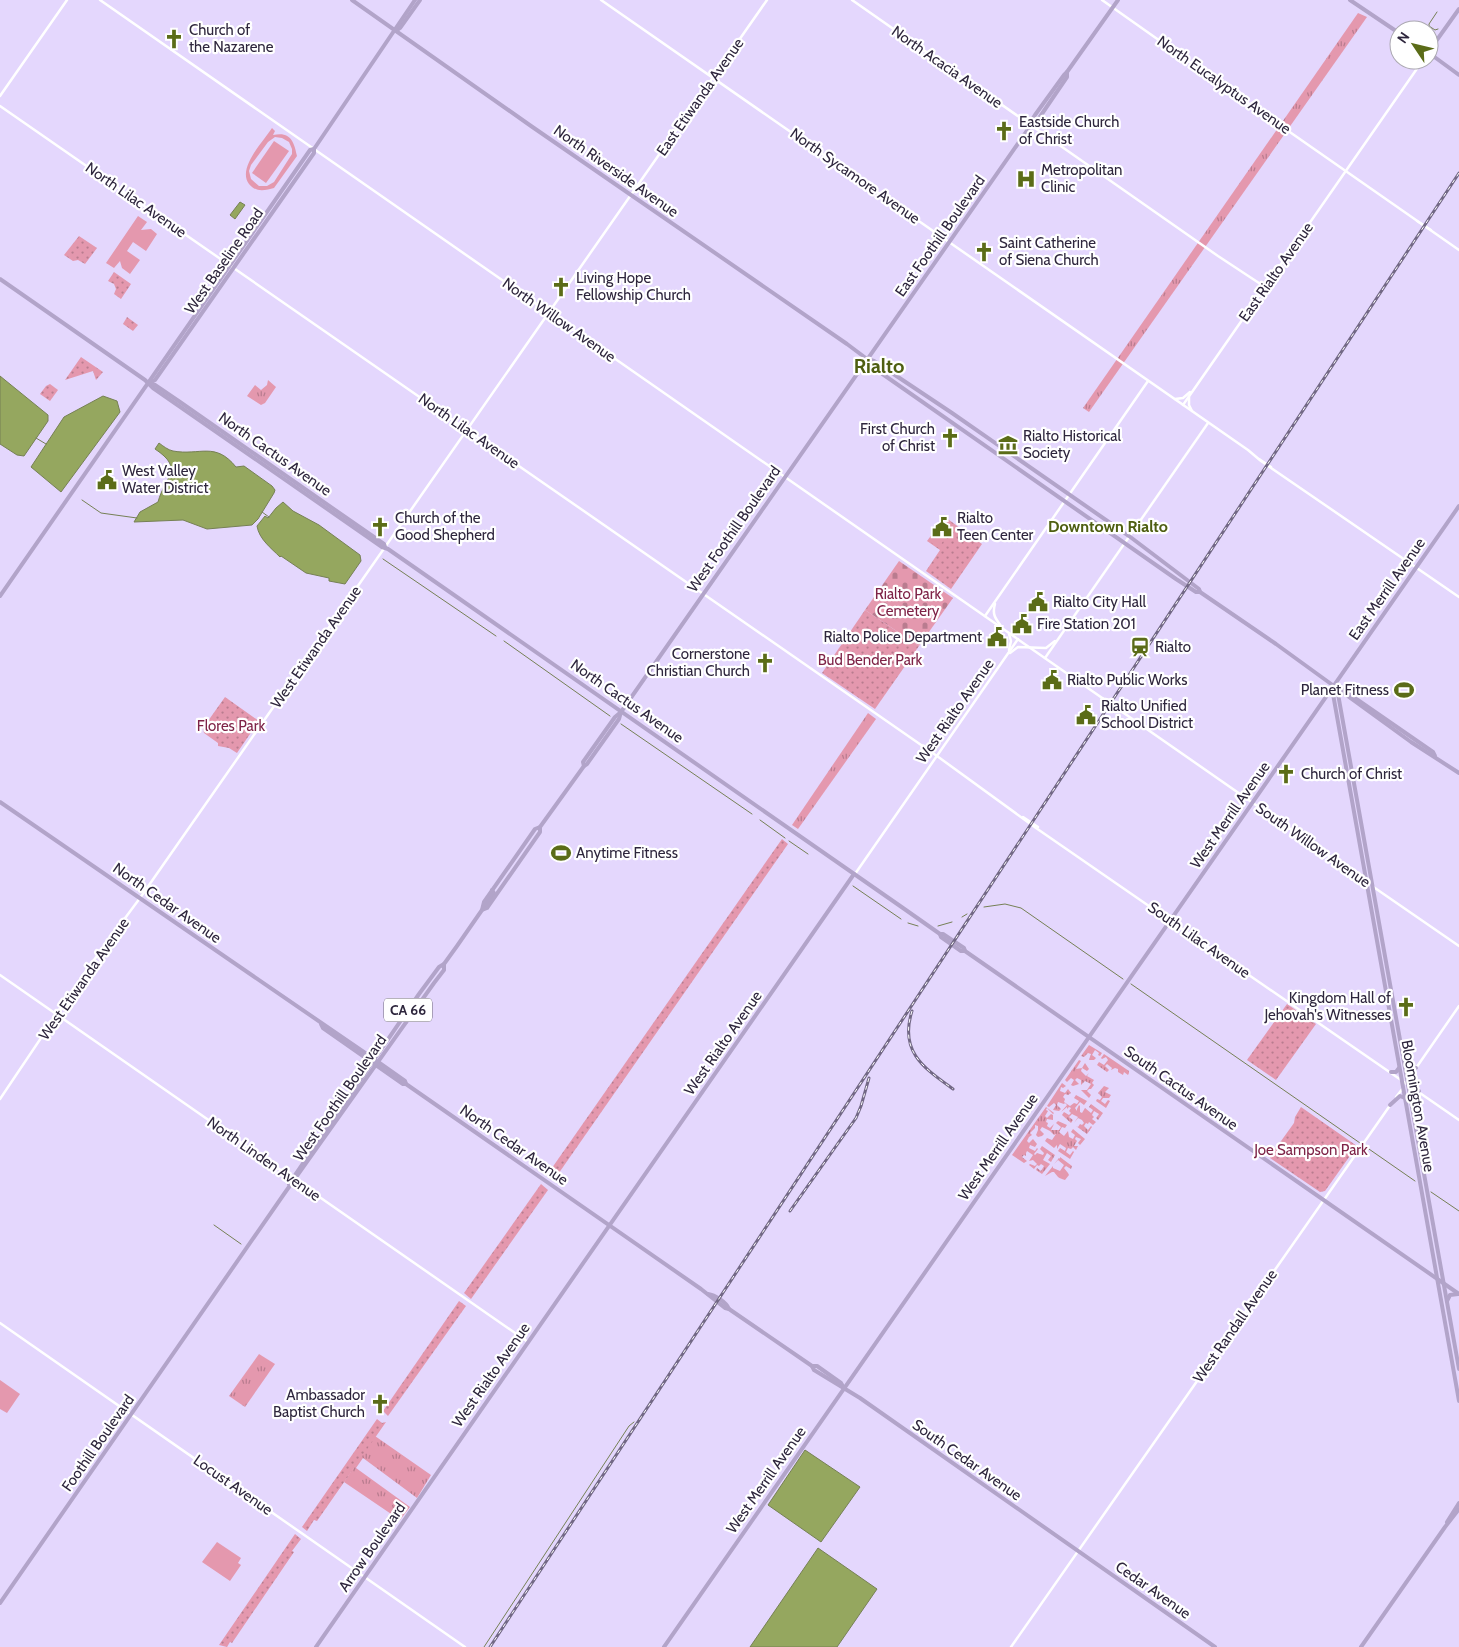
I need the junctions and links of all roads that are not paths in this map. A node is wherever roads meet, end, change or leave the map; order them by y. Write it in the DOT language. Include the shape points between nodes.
graph roads {
  1 [pos="67,0"];
  2 [pos="100,0"];
  3 [pos="352,0"];
  4 [pos="415,0"];
  5 [pos="420,0"];
  6 [pos="601,0"];
  7 [pos="768,0"];
  8 [pos="852,0"];
  9 [pos="1102,0"];
  10 [pos="1118,0"];
  11 [pos="1350,0"];
  12 [pos="1112,8"];
  13 [pos="1459,9"];
  14 [pos="1389,26"];
  15 [pos="396,31"];
  16 [pos="1439,38"];
  17 [pos="1439,60"];
  18 [pos="1416,70"];
  19 [pos="1459,75"];
  20 [pos="713,78"];
  21 [pos="0,96"];
  22 [pos="0,106"];
  23 [pos="1031,125"];
  24 [pos="314,149"];
  25 [pos="1346,170"];
  26 [pos="632,195"];
  27 [pos="949,242"];
  28 [pos="1459,250"];
  29 [pos="232,266"];
  30 [pos="0,279"];
  31 [pos="1265,287"];
  32 [pos="549,313"];
  33 [pos="867,360"];
  34 [pos="1148,381"];
  35 [pos="149,383"];
  36 [pos="1195,388"];
  37 [pos="1174,398"];
  38 [pos="1183,405"];
  39 [pos="1193,412"];
  40 [pos="1208,423"];
  41 [pos="467,430"];
  42 [pos="785,476"];
  43 [pos="1068,496"];
  44 [pos="1064,502"];
  45 [pos="1459,506"];
  46 [pos="1129,536"];
  47 [pos="1124,543"];
  48 [pos="385,547"];
  49 [pos="1416,568"];
  50 [pos="1200,592"];
  51 [pos="703,594"];
  52 [pos="0,596"];
  53 [pos="1459,597"];
  54 [pos="996,600"];
  55 [pos="985,616"];
  56 [pos="1003,628"];
  57 [pos="1008,632"];
  58 [pos="1018,639"];
  59 [pos="1057,640"];
  60 [pos="1030,648"];
  61 [pos="1008,654"];
  62 [pos="1045,658"];
  63 [pos="1333,685"];
  64 [pos="1344,695"];
  65 [pos="1340,702"];
  66 [pos="621,712"];
  67 [pos="937,756"];
  68 [pos="1435,756"];
  69 [pos="1459,773"];
  70 [pos="0,802"];
  71 [pos="1252,803"];
  72 [pos="540,827"];
  73 [pos="854,874"];
  74 [pos="1366,882"];
  75 [pos="1373,886"];
  76 [pos="140,898"];
  77 [pos="482,910"];
  78 [pos="1171,920"];
  79 [pos="1459,946"];
  80 [pos="444,964"];
  81 [pos="436,971"];
  82 [pos="0,974"];
  83 [pos="425,996"];
  84 [pos="414,1002"];
  85 [pos="1459,1006"];
  86 [pos="56,1014"];
  87 [pos="321,1023"];
  88 [pos="405,1024"];
  89 [pos="329,1032"];
  90 [pos="343,1037"];
  91 [pos="1089,1037"];
  92 [pos="373,1061"];
  93 [pos="378,1064"];
  94 [pos="1400,1068"];
  95 [pos="1405,1068"];
  96 [pos="1416,1068"];
  97 [pos="1391,1072"];
  98 [pos="1401,1080"];
  99 [pos="1407,1082"];
  100 [pos="1403,1088"];
  101 [pos="1419,1091"];
  102 [pos="1405,1098"];
  103 [pos="0,1099"];
  104 [pos="1410,1099"];
  105 [pos="1390,1105"];
  106 [pos="1459,1120"];
  107 [pos="294,1179"];
  108 [pos="1323,1200"];
  109 [pos="610,1225"];
  110 [pos="1435,1264"];
  111 [pos="1423,1270"];
  112 [pos="1438,1280"];
  113 [pos="1444,1284"];
  114 [pos="1458,1294"];
  115 [pos="214,1297"];
  116 [pos="1447,1301"];
  117 [pos="0,1323"];
  118 [pos="528,1342"];
  119 [pos="1459,1369"];
  120 [pos="844,1388"];
  121 [pos="1459,1401"];
  122 [pos="132,1414"];
  123 [pos="446,1459"];
  124 [pos="1459,1503"];
  125 [pos="1459,1509"];
  126 [pos="1444,1527"];
  127 [pos="1078,1551"];
  128 [pos="364,1576"];
  129 [pos="0,1603"];
  130 [pos="316,1647"];
  131 [pos="465,1647"];
  132 [pos="664,1647"];
  133 [pos="1011,1647"];
  134 [pos="1215,1647"];
  135 [pos="1361,1647"];
  1 -- 21 [label="street"];
  2 -- 24 [label="street, North Willow Avenue"];
  3 -- 15 [label="main road, North Riverside Avenue"];
  4 -- 15 [label="main road"];
  5 -- 15 [label="main road"];
  6 -- 20 [label="street, North Sycamore Avenue"];
  7 -- 20 [label="street, East Etiwanda Avenue"];
  8 -- 23 [label="street, North Acacia Avenue"];
  9 -- 12 [label="street, North Eucalyptus Avenue"];
  10 -- 12 [label="main road, East Foothill Boulevard"];
  11 -- 14 [label="main road"];
  12 -- 23 [label="main road, East Foothill Boulevard" via="1067,72 1062,86 1035,124"];
  12 -- 25 [label="street, North Eucalyptus Avenue"];
  13 -- 16 [label="main road"];
  15 -- 24 [label="main road, West Baseline Road"];
  15 -- 26 [label="main road, North Riverside Avenue"];
  17 -- 19 [label="main road"];
  18 -- 25 [label="street, East Rialto Avenue"];
  20 -- 26 [label="street, East Etiwanda Avenue"];
  20 -- 27 [label="street, North Sycamore Avenue"];
  22 -- 29 [label="street, North Lilac Avenue"];
  23 -- 27 [label="main road, East Foothill Boulevard"];
  23 -- 31 [label="street, North Acacia Avenue"];
  24 -- 29 [label="main road, West Baseline Road" via="310,150"];
  24 -- 32 [label="street, North Willow Avenue"];
  25 -- 28 [label="street, North Eucalyptus Avenue"];
  25 -- 31 [label="street, East Rialto Avenue"];
  26 -- 32 [label="street, West Etiwanda Avenue"];
  26 -- 33 [label="main road, North Riverside Avenue"];
  27 -- 33 [label="main road, East Foothill Boulevard"];
  27 -- 34 [label="street, North Sycamore Avenue"];
  29 -- 35 [label="main road, West Baseline Road"];
  29 -- 41 [label="street, North Lilac Avenue"];
  30 -- 35 [label="main road, North Cactus Avenue"];
  31 -- 36 [label="street, East Rialto Avenue"];
  32 -- 41 [label="street, West Etiwanda Avenue"];
  32 -- 42 [label="street, North Willow Avenue"];
  33 -- 42 [label="main road, West Foothill Boulevard"];
  33 -- 43 [label="main road, North Riverside Avenue" via="874,361 952,413"];
  33 -- 44 [label="main road, North Riverside Avenue" via="871,366"];
  34 -- 37 [label="street, North Sycamore Avenue"];
  34 -- 43 [label="street"];
  35 -- 48 [label="main road, North Cactus Avenue"];
  35 -- 52 [label="main road, West Baseline Road"];
  36 -- 37 [label="street" via="1183,398"];
  36 -- 38 [label="street, East Rialto Avenue"];
  36 -- 39 [label="street" via="1189,398"];
  37 -- 38 [label="street, North Sycamore Avenue"];
  38 -- 39 [label="street, North Sycamore Avenue"];
  39 -- 40 [label="street, North Sycamore Avenue"];
  40 -- 46 [label="street"];
  40 -- 49 [label="street, North Sycamore Avenue"];
  41 -- 48 [label="street, West Etiwanda Avenue"];
  41 -- 51 [label="street, North Lilac Avenue"];
  42 -- 51 [label="main road, West Foothill Boulevard"];
  42 -- 55 [label="street, North Willow Avenue"];
  43 -- 44 [label="street"];
  43 -- 46 [label="main road, North Riverside Avenue"];
  44 -- 47 [label="main road, North Riverside Avenue"];
  44 -- 54 [label="street"];
  45 -- 49 [label="main road, East Merrill Avenue"];
  46 -- 47 [label="street"];
  46 -- 50 [label="main road, North Riverside Avenue"];
  47 -- 50 [label="main road, North Riverside Avenue"];
  47 -- 59 [label="street"];
  48 -- 66 [label="main road, North Cactus Avenue"];
  48 -- 76 [label="street, West Etiwanda Avenue"];
  49 -- 53 [label="street, North Sycamore Avenue"];
  49 -- 63 [label="main road, East Merrill Avenue"];
  50 -- 63 [label="main road"];
  51 -- 66 [label="main road, West Foothill Boulevard"];
  51 -- 67 [label="street, North Lilac Avenue"];
  54 -- 55 [label="street"];
  54 -- 56 [label="street" via="994,617"];
  55 -- 56 [label="street, North Willow Avenue"];
  56 -- 57 [label="street, North Willow Avenue"];
  57 -- 58 [label="street, North Willow Avenue"];
  57 -- 61 [label="street" via="1011,641"];
  58 -- 60 [label="street, South Willow Avenue"];
  58 -- 61 [label="street, West Rialto Avenue"];
  59 -- 60 [label="street" via="1046,648"];
  59 -- 62 [label="street"];
  60 -- 61 [label="street" via="1018,647"];
  60 -- 62 [label="street, South Willow Avenue"];
  61 -- 67 [label="street, West Rialto Avenue"];
  62 -- 71 [label="street, South Willow Avenue"];
  63 -- 64 [label="main road"];
  63 -- 65 [label="main road, Bloomington Avenue"];
  63 -- 68 [label="main road" via="1377,712"];
  63 -- 71 [label="main road, West Merrill Avenue"];
  63 -- 74 [label="main road, Bloomington Avenue"];
  64 -- 65 [label="main road"];
  64 -- 68 [label="main road"];
  65 -- 75 [label="main road, Bloomington Avenue"];
  66 -- 72 [label="main road, West Foothill Boulevard"];
  66 -- 73 [label="main road, North Cactus Avenue"];
  67 -- 73 [label="street, West Rialto Avenue"];
  67 -- 78 [label="street, South Lilac Avenue"];
  68 -- 69 [label="main road"];
  70 -- 76 [label="main road, North Cedar Avenue"];
  71 -- 74 [label="street, South Willow Avenue"];
  71 -- 78 [label="main road, West Merrill Avenue"];
  72 -- 77 [label="main road, West Foothill Boulevard" via="535,829 492,890"];
  72 -- 77 [label="main road, West Foothill Boulevard" via="540,832 487,908"];
  73 -- 91 [label="main road, South Cactus Avenue"];
  73 -- 109 [label="main road, West Rialto Avenue"];
  74 -- 75 [label="street, South Willow Avenue"];
  74 -- 94 [label="main road, Bloomington Avenue"];
  75 -- 79 [label="street, South Willow Avenue"];
  75 -- 95 [label="main road, Bloomington Avenue"];
  76 -- 86 [label="street, West Etiwanda Avenue"];
  76 -- 87 [label="main road, North Cedar Avenue"];
  77 -- 80 [label="main road, West Foothill Boulevard"];
  78 -- 91 [label="main road, West Merrill Avenue"];
  78 -- 97 [label="street, South Lilac Avenue"];
  80 -- 81 [label="main road, West Foothill Boulevard / CA 66"];
  80 -- 83 [label="main road, West Foothill Boulevard" via="444,970"];
  81 -- 83 [label="main road" via="438,973"];
  81 -- 84 [label="main road, West Foothill Boulevard / CA 66"];
  82 -- 86 [label="street, North Linden Avenue"];
  83 -- 88 [label="main road, West Foothill Boulevard"];
  84 -- 88 [label="main road"];
  84 -- 92 [label="main road, West Foothill Boulevard / CA 66"];
  85 -- 96 [label="street, West Randall Avenue"];
  86 -- 103 [label="street, West Etiwanda Avenue"];
  86 -- 107 [label="street, North Linden Avenue"];
  87 -- 89 [label="main road, North Cedar Avenue"];
  87 -- 90 [label="main road, North Cedar Avenue"];
  88 -- 93 [label="main road, West Foothill Boulevard"];
  89 -- 90 [label="main road"];
  89 -- 92 [label="main road, North Cedar Avenue"];
  90 -- 92 [label="main road, North Cedar Avenue"];
  91 -- 108 [label="main road, South Cactus Avenue"];
  91 -- 120 [label="main road, West Merrill Avenue"];
  92 -- 93 [label="main road, North Cedar Avenue"];
  92 -- 107 [label="main road, West Foothill Boulevard / CA 66"];
  93 -- 107 [label="main road, West Foothill Boulevard"];
  93 -- 109 [label="main road, North Cedar Avenue"];
  94 -- 97 [label="main road"];
  94 -- 98 [label="main road, Bloomington Avenue"];
  95 -- 96 [label="main road"];
  95 -- 99 [label="main road, Bloomington Avenue"];
  96 -- 99 [label="street, West Randall Avenue"];
  97 -- 98 [label="street, South Lilac Avenue"];
  98 -- 99 [label="street, South Lilac Avenue"];
  98 -- 100 [label="main road, Bloomington Avenue"];
  99 -- 100 [label="street, West Randall Avenue"];
  99 -- 101 [label="street, South Lilac Avenue"];
  99 -- 104 [label="main road, Bloomington Avenue"];
  100 -- 102 [label="main road, Bloomington Avenue"];
  100 -- 105 [label="street, West Randall Avenue"];
  101 -- 104 [label="main road"];
  101 -- 106 [label="street, South Lilac Avenue"];
  102 -- 105 [label="main road" via="1400,1096"];
  102 -- 110 [label="main road, Bloomington Avenue"];
  104 -- 113 [label="main road, Bloomington Avenue"];
  105 -- 108 [label="street, West Randall Avenue"];
  107 -- 115 [label="main road, West Foothill Boulevard"];
  107 -- 118 [label="street, North Linden Avenue"];
  108 -- 111 [label="main road, South Cactus Avenue"];
  108 -- 127 [label="street, West Randall Avenue"];
  109 -- 118 [label="main road, West Rialto Avenue"];
  109 -- 120 [label="main road, South Cedar Avenue"];
  110 -- 111 [label="main road"];
  110 -- 112 [label="main road, Bloomington Avenue"];
  111 -- 112 [label="main road, South Cactus Avenue"];
  112 -- 113 [label="main road, South Cactus Avenue"];
  112 -- 121 [label="main road, Bloomington Avenue"];
  113 -- 114 [label="main road, South Cactus Avenue"];
  113 -- 116 [label="main road, Bloomington Avenue"];
  114 -- 116 [label="main road" via="1450,1295"];
  115 -- 122 [label="main road, Foothill Boulevard"];
  116 -- 119 [label="main road, Bloomington Avenue"];
  117 -- 122 [label="street, Locust Avenue"];
  118 -- 123 [label="main road, West Rialto Avenue"];
  120 -- 127 [label="main road, South Cedar Avenue"];
  120 -- 132 [label="main road, West Merrill Avenue"];
  122 -- 128 [label="street, Locust Avenue"];
  122 -- 129 [label="main road, Foothill Boulevard"];
  123 -- 128 [label="main road, Arrow Boulevard"];
  124 -- 126 [label="main road"];
  125 -- 126 [label="main road"];
  126 -- 135 [label="main road"];
  127 -- 133 [label="street, West Randall Avenue"];
  127 -- 134 [label="main road, Cedar Avenue"];
  128 -- 130 [label="main road, Arrow Boulevard"];
  128 -- 131 [label="street, Locust Avenue"];
}
